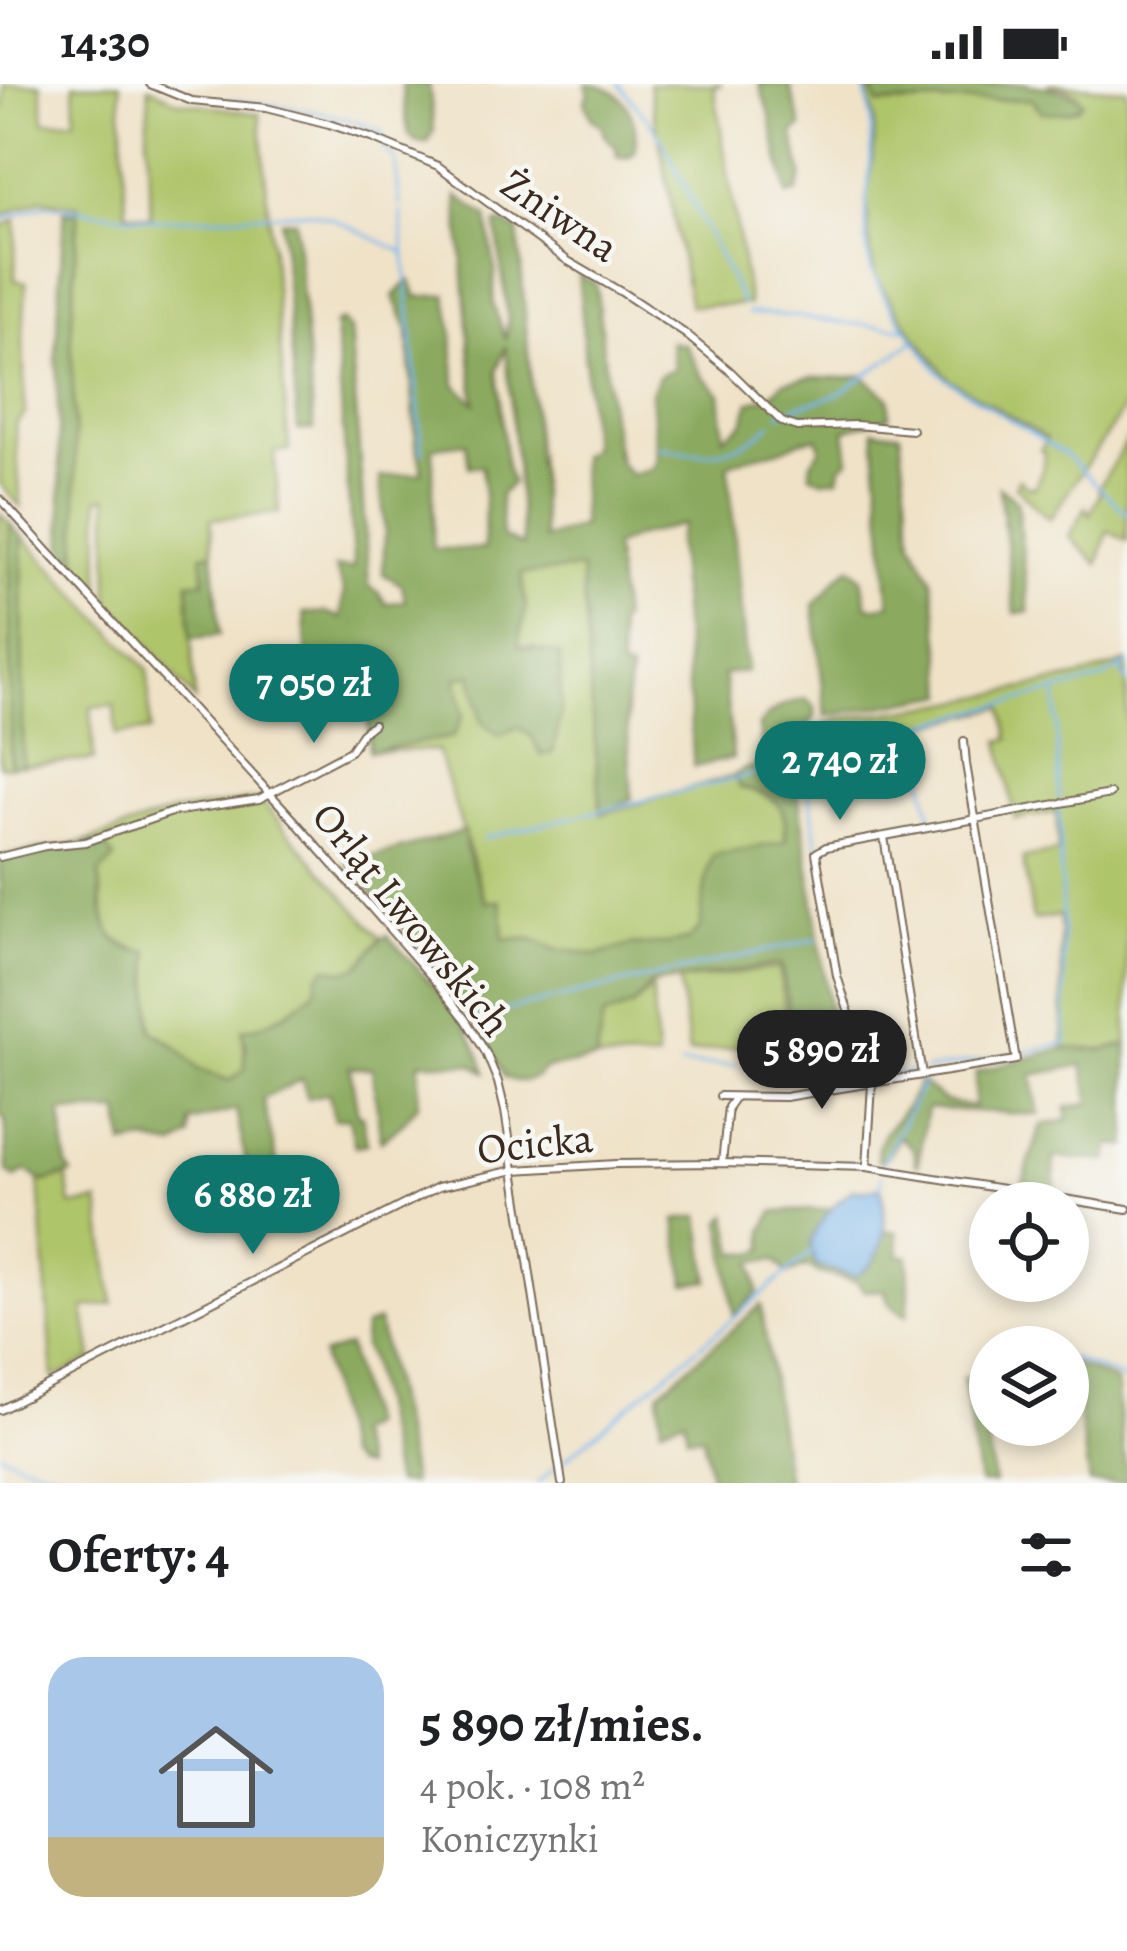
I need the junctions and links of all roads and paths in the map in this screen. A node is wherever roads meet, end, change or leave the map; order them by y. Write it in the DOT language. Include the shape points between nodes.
graph roads {
  1 [pos="149,84"];
  2 [pos="912,430"];
  3 [pos="0,499"];
  4 [pos="373,724"];
  5 [pos="964,741"];
  6 [pos="269,792"];
  7 [pos="1110,794"];
  8 [pos="974,818"];
  9 [pos="884,837"];
  10 [pos="0,857"];
  11 [pos="922,1075"];
  12 [pos="872,1084"];
  13 [pos="720,1096"];
  14 [pos="735,1097"];
  15 [pos="560,1156"];
  16 [pos="722,1163"];
  17 [pos="560,1167"];
  18 [pos="867,1167"];
  19 [pos="515,1170"];
  20 [pos="1127,1209"];
  21 [pos="0,1410"];
  22 [pos="562,1483"];
  1 -- 2 [label="street, Żniwna" via="192,100 329,124 438,166 701,346 789,425"];
  3 -- 6 [label="street, Orląt Lwowskich"];
  4 -- 6 [label="street" via="350,751"];
  5 -- 8 [label="street"];
  6 -- 10 [label="street"];
  6 -- 19 [label="street, Orląt Lwowskich" via="477,1036 498,1082"];
  7 -- 8 [label="street"];
  8 -- 9 [label="street"];
  8 -- 11 [label="street" via="1016,1060"];
  9 -- 11 [label="street"];
  9 -- 12 [label="street" via="816,854 837,976"];
  11 -- 12 [label="street"];
  12 -- 14 [label="street"];
  12 -- 18 [label="street"];
  13 -- 14 [label="street"];
  14 -- 16 [label="street"];
  15 -- 17 [label="street"];
  16 -- 17 [label="street, Ocicka"];
  16 -- 18 [label="street, Ocicka"];
  17 -- 19 [label="street, Ocicka"];
  18 -- 20 [label="street, Ocicka"];
  19 -- 21 [label="street, Ocicka" via="438,1187"];
  19 -- 22 [label="street, Orląt Lwowskich"];
}
